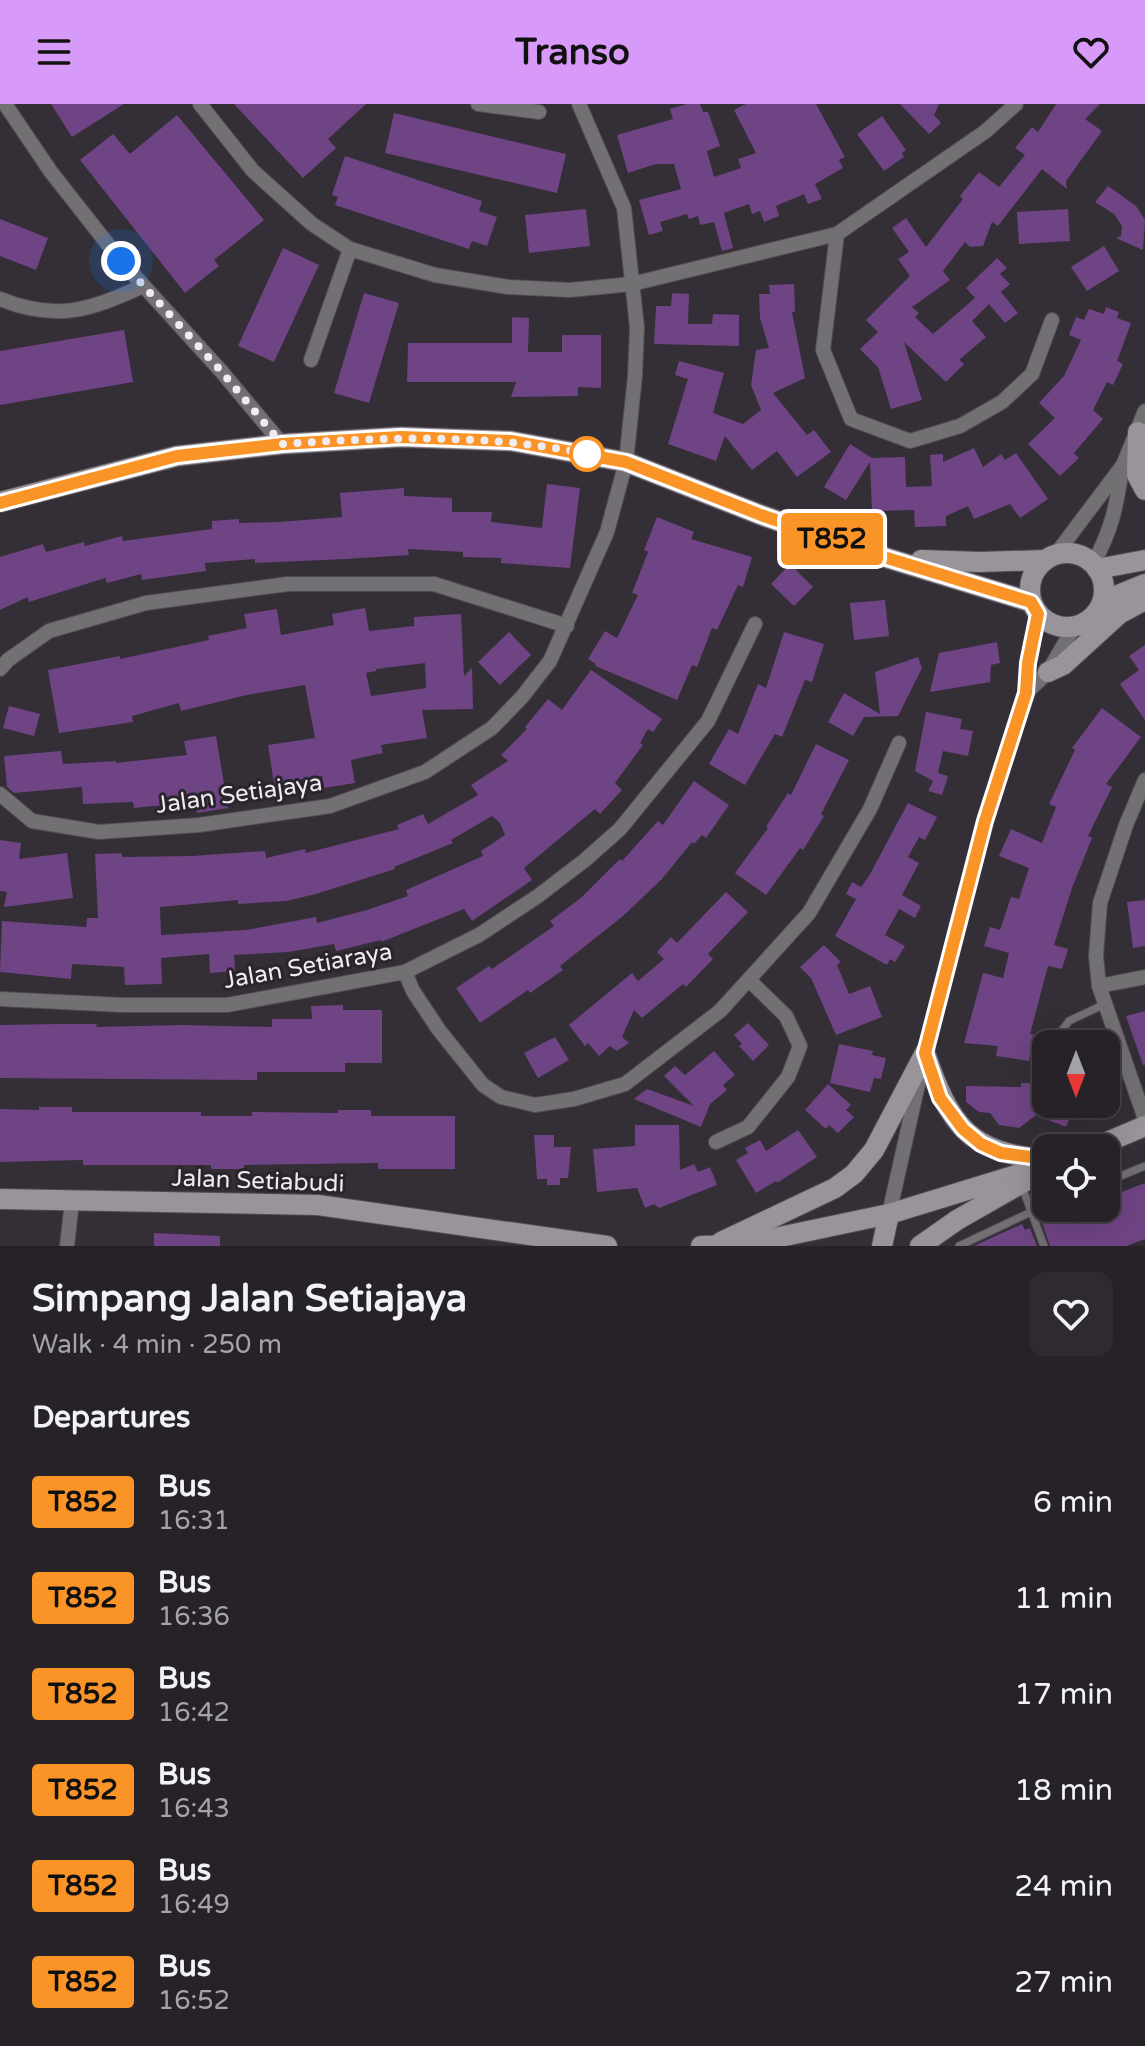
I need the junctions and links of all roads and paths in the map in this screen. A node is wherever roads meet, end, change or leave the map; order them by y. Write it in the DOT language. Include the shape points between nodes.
graph roads {
  1 [pos="5,104"];
  2 [pos="200,104"];
  3 [pos="478,104"];
  4 [pos="581,104"];
  5 [pos="1016,104"];
  6 [pos="539,112"];
  7 [pos="837,234"];
  8 [pos="350,249"];
  9 [pos="632,284"];
  10 [pos="143,286"];
  11 [pos="0,299"];
  12 [pos="1052,320"];
  13 [pos="311,360"];
  14 [pos="1145,411"];
  15 [pos="1138,432"];
  16 [pos="282,444"];
  17 [pos="626,462"];
  18 [pos="1123,465"];
  19 [pos="1145,490"];
  20 [pos="0,502"];
  21 [pos="1050,557"];
  22 [pos="893,559"];
  23 [pos="1145,560"];
  24 [pos="1095,566"];
  25 [pos="1145,584"];
  26 [pos="1145,600"];
  27 [pos="1035,608"];
  28 [pos="1100,608"];
  29 [pos="755,624"];
  30 [pos="567,626"];
  31 [pos="1074,627"];
  32 [pos="0,669"];
  33 [pos="1048,672"];
  34 [pos="1026,693"];
  35 [pos="899,743"];
  36 [pos="1145,780"];
  37 [pos="0,794"];
  38 [pos="405,972"];
  39 [pos="1145,977"];
  40 [pos="749,980"];
  41 [pos="1099,986"];
  42 [pos="0,999"];
  43 [pos="1105,1004"];
  44 [pos="1062,1030"];
  45 [pos="925,1053"];
  46 [pos="1145,1119"];
  47 [pos="1145,1126"];
  48 [pos="1120,1137"];
  49 [pos="716,1142"];
  50 [pos="1032,1157"];
  51 [pos="1145,1166"];
  52 [pos="1032,1172"];
  53 [pos="1120,1176"];
  54 [pos="1032,1177"];
  55 [pos="1021,1184"];
  56 [pos="0,1199"];
  57 [pos="72,1202"];
  58 [pos="1031,1211"];
  59 [pos="889,1214"];
  60 [pos="497,1238"];
  61 [pos="742,1245"];
  62 [pos="67,1246"];
  63 [pos="607,1246"];
  64 [pos="701,1246"];
  65 [pos="714,1246"];
  66 [pos="750,1246"];
  67 [pos="882,1246"];
  68 [pos="920,1246"];
  69 [pos="959,1246"];
  70 [pos="1044,1246"];
  1 -- 10 [label="street" via="51,172"];
  2 -- 8 [label="street" via="253,171 312,224"];
  3 -- 6 [label="street"];
  4 -- 9 [label="street, Jalan Setiajaya" via="624,208"];
  5 -- 7 [label="street" via="986,131"];
  7 -- 9 [label="street"];
  7 -- 12 [label="street" via="823,350 851,419 910,441 960,426 1002,402 1032,374"];
  8 -- 9 [label="street" via="435,275 508,287 570,290"];
  8 -- 13 [label="street"];
  9 -- 17 [label="street, Jalan Setiajaya" via="637,327"];
  10 -- 11 [label="street" via="96,307 65,312 22,308"];
  10 -- 16 [label="street"];
  14 -- 15 [label="street"];
  15 -- 18 [label="street"];
  15 -- 19 [label="street" via="1137,475"];
  16 -- 17 [label="street" via="401,437 511,441"];
  16 -- 20 [label="street" via="177,456"];
  17 -- 22 [label="street"];
  17 -- 30 [label="street, Jalan Setiajaya" via="607,532"];
  18 -- 21 [label="street"];
  18 -- 24 [label="street" via="1115,516"];
  21 -- 22 [label="street" via="980,562"];
  21 -- 24 [label="street" via="1076,554"];
  21 -- 27 [label="street" via="1031,579"];
  22 -- 27 [label="street"];
  23 -- 24 [label="street"];
  24 -- 28 [label="street" via="1104,588"];
  25 -- 28 [label="street"];
  26 -- 33 [label="street" via="1119,614 1063,665"];
  27 -- 31 [label="street" via="1058,626"];
  27 -- 34 [label="street"];
  28 -- 31 [label="street"];
  29 -- 38 [label="street, Jalan Setiaraya" via="708,721 620,829 538,896 479,935"];
  30 -- 32 [label="street" via="434,584 288,584 146,603 49,631"];
  30 -- 37 [label="street, Jalan Setiajaya" via="550,661 492,728 425,772 330,806 199,825 99,832 32,821"];
  31 -- 33 [label="street"];
  33 -- 34 [label="street"];
  34 -- 45 [label="street" via="989,806"];
  35 -- 40 [label="street" via="870,809 809,913"];
  36 -- 41 [label="street" via="1100,903"];
  38 -- 40 [label="street" via="439,1030 483,1085 501,1097 535,1105 625,1084 720,1011"];
  38 -- 42 [label="street, Jalan Setiaraya" via="227,1005"];
  39 -- 41 [label="street"];
  40 -- 49 [label="street" via="786,1016 800,1046 788,1077 748,1127"];
  41 -- 43 [label="street"];
  43 -- 44 [label="lane" via="1069,1021"];
  43 -- 46 [label="street"];
  45 -- 50 [label="street" via="940,1098 963,1129 1001,1153"];
  45 -- 59 [label="street"];
  45 -- 65 [label="street" via="874,1150 854,1174"];
  47 -- 48 [label="street"];
  51 -- 53 [label="lane"];
  52 -- 59 [label="street"];
  54 -- 55 [label="street"];
  55 -- 58 [label="lane"];
  55 -- 68 [label="street"];
  56 -- 57 [label="street, Jalan Setiabudi"];
  57 -- 60 [label="street, Jalan Setiabudi" via="318,1205"];
  57 -- 62 [label="street"];
  58 -- 69 [label="lane"];
  58 -- 70 [label="lane"];
  59 -- 61 [label="street"];
  59 -- 67 [label="street"];
  60 -- 63 [label="street, Jalan Setiabudi"];
  61 -- 65 [label="street"];
  61 -- 66 [label="street"];
  64 -- 65 [label="street"];
}
